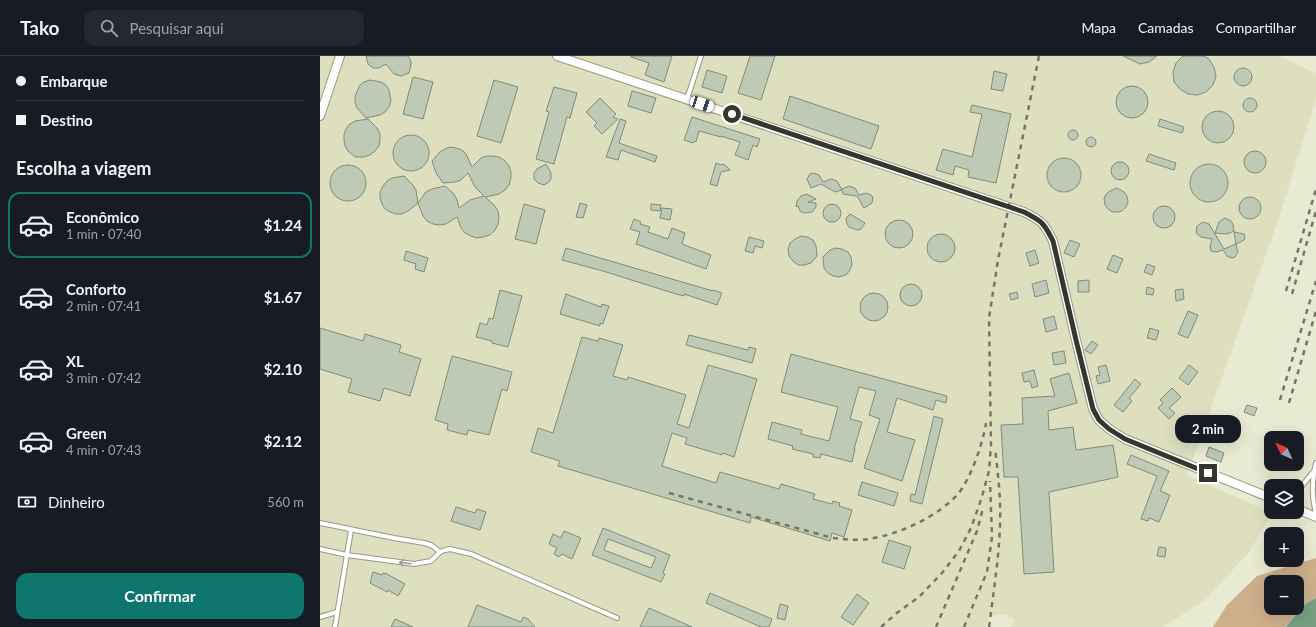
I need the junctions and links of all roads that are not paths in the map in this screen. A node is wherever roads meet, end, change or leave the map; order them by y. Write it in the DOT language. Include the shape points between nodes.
graph roads {
  1 [pos="340,56"];
  2 [pos="556,56"];
  3 [pos="701,56"];
  4 [pos="687,99"];
  5 [pos="320,116"];
  6 [pos="1316,463"];
  7 [pos="1314,470"];
  8 [pos="1304,483"];
  9 [pos="1264,495"];
  10 [pos="1304,512"];
  11 [pos="1316,513"];
  12 [pos="1316,517"];
  13 [pos="320,523"];
  14 [pos="351,530"];
  15 [pos="320,549"];
  16 [pos="440,552"];
  17 [pos="347,555"];
  18 [pos="337,612"];
  19 [pos="320,617"];
  20 [pos="617,618"];
  21 [pos="335,627"];
  1 -- 5 [label="street"];
  2 -- 4 [label="street"];
  3 -- 4 [label="lane"];
  4 -- 9 [label="street" via="1024,212 1039,220 1047,228 1053,241 1091,402 1099,420 1125,439"];
  6 -- 7 [label="lane"];
  7 -- 8 [label="lane"];
  7 -- 11 [label="lane" via="1312,490"];
  10 -- 12 [label="street"];
  13 -- 14 [label="lane"];
  14 -- 16 [label="lane" via="424,542"];
  14 -- 17 [label="lane"];
  15 -- 17 [label="lane"];
  16 -- 17 [label="lane, one-way" via="431,561 414,564"];
  16 -- 20 [label="lane" via="450,550 471,554"];
  17 -- 18 [label="lane"];
  18 -- 19 [label="lane"];
  18 -- 21 [label="lane"];
}
